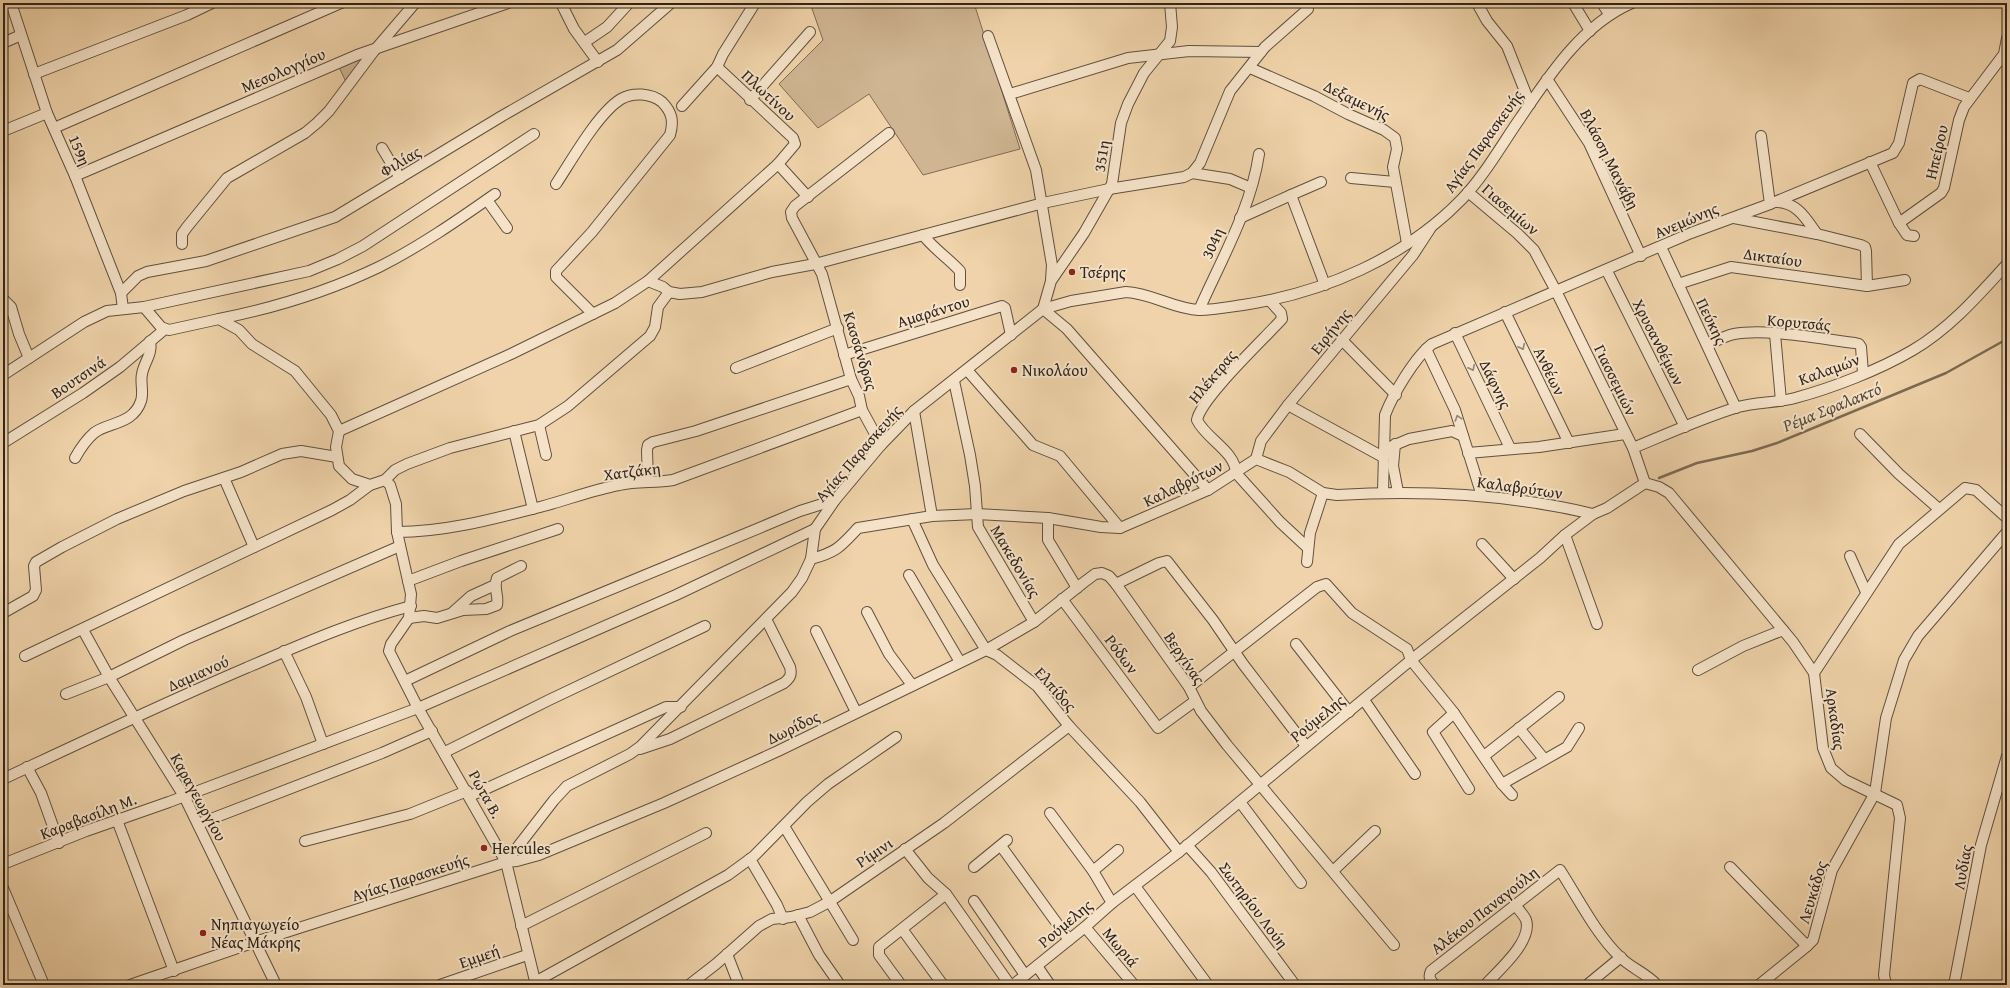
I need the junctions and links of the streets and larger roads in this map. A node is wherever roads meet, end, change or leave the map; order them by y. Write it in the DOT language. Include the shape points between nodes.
graph roads {
  1 [pos="11,3"];
  2 [pos="212,3"];
  3 [pos="341,3"];
  4 [pos="508,3"];
  5 [pos="561,3"];
  6 [pos="629,3"];
  7 [pos="671,3"];
  8 [pos="755,3"];
  9 [pos="1170,3"];
  10 [pos="1477,3"];
  11 [pos="1573,3"];
  12 [pos="1602,3"];
  13 [pos="1632,3"];
  14 [pos="409,5"];
  15 [pos="1308,9"];
  16 [pos="1609,14"];
  17 [pos="1590,31"];
  18 [pos="810,32"];
  19 [pos="21,35"];
  20 [pos="988,36"];
  21 [pos="2007,38"];
  22 [pos="585,42"];
  23 [pos="3,43"];
  24 [pos="374,51"];
  25 [pos="1261,52"];
  26 [pos="1160,53"];
  27 [pos="2005,56"];
  28 [pos="598,62"];
  29 [pos="717,67"];
  30 [pos="1250,68"];
  31 [pos="34,74"];
  32 [pos="1547,79"];
  33 [pos="1010,94"];
  34 [pos="1969,98"];
  35 [pos="750,100"];
  36 [pos="1530,104"];
  37 [pos="682,106"];
  38 [pos="47,113"];
  39 [pos="54,128"];
  40 [pos="3,131"];
  41 [pos="889,133"];
  42 [pos="534,134"];
  43 [pos="1761,136"];
  44 [pos="382,148"];
  45 [pos="1260,154"];
  46 [pos="1870,162"];
  47 [pos="778,164"];
  48 [pos="1192,173"];
  49 [pos="75,176"];
  50 [pos="400,178"];
  51 [pos="1351,178"];
  52 [pos="1321,182"];
  53 [pos="1395,182"];
  54 [pos="556,184"];
  55 [pos="1251,188"];
  56 [pos="1109,189"];
  57 [pos="1468,192"];
  58 [pos="1292,195"];
  59 [pos="808,196"];
  60 [pos="1043,203"];
  61 [pos="1773,203"];
  62 [pos="1732,217"];
  63 [pos="1240,218"];
  64 [pos="1899,223"];
  65 [pos="1433,225"];
  66 [pos="507,228"];
  67 [pos="1817,234"];
  68 [pos="923,235"];
  69 [pos="1914,236"];
  70 [pos="1407,243"];
  71 [pos="182,244"];
  72 [pos="1661,247"];
  73 [pos="1641,256"];
  74 [pos="815,264"];
  75 [pos="2007,264"];
  76 [pos="1607,271"];
  77 [pos="1905,280"];
  78 [pos="648,281"];
  79 [pos="1051,281"];
  80 [pos="1678,284"];
  81 [pos="960,285"];
  82 [pos="1325,285"];
  83 [pos="1866,286"];
  84 [pos="1556,291"];
  85 [pos="669,292"];
  86 [pos="121,293"];
  87 [pos="3,299"];
  88 [pos="1270,301"];
  89 [pos="144,307"];
  90 [pos="123,309"];
  91 [pos="1043,309"];
  92 [pos="1199,310"];
  93 [pos="1505,312"];
  94 [pos="593,314"];
  95 [pos="220,319"];
  96 [pos="838,328"];
  97 [pos="169,330"];
  98 [pos="1455,333"];
  99 [pos="1775,334"];
  100 [pos="1011,335"];
  101 [pos="1342,340"];
  102 [pos="150,341"];
  103 [pos="1708,345"];
  104 [pos="1426,349"];
  105 [pos="844,355"];
  106 [pos="29,358"];
  107 [pos="736,368"];
  108 [pos="967,370"];
  109 [pos="1863,373"];
  110 [pos="3,375"];
  111 [pos="851,379"];
  112 [pos="954,381"];
  113 [pos="1396,395"];
  114 [pos="1781,401"];
  115 [pos="1288,404"];
  116 [pos="1736,408"];
  117 [pos="862,410"];
  118 [pos="914,411"];
  119 [pos="539,425"];
  120 [pos="1685,427"];
  121 [pos="339,431"];
  122 [pos="514,431"];
  123 [pos="1625,434"];
  124 [pos="1860,434"];
  125 [pos="1463,436"];
  126 [pos="3,443"];
  127 [pos="1568,443"];
  128 [pos="1395,444"];
  129 [pos="881,445"];
  130 [pos="1510,448"];
  131 [pos="1633,448"];
  132 [pos="1468,452"];
  133 [pos="546,455"];
  134 [pos="1383,457"];
  135 [pos="75,458"];
  136 [pos="337,458"];
  137 [pos="1256,459"];
  138 [pos="1236,474"];
  139 [pos="224,478"];
  140 [pos="385,480"];
  141 [pos="648,482"];
  142 [pos="1645,483"];
  143 [pos="370,486"];
  144 [pos="1208,490"];
  145 [pos="1383,492"];
  146 [pos="1398,492"];
  147 [pos="1323,493"];
  148 [pos="1482,496"];
  149 [pos="835,500"];
  150 [pos="533,509"];
  151 [pos="1940,509"];
  152 [pos="977,514"];
  153 [pos="1593,514"];
  154 [pos="932,516"];
  155 [pos="1048,518"];
  156 [pos="2007,518"];
  157 [pos="912,519"];
  158 [pos="1120,528"];
  159 [pos="558,529"];
  160 [pos="815,529"];
  161 [pos="397,532"];
  162 [pos="2007,532"];
  163 [pos="1565,535"];
  164 [pos="1482,544"];
  165 [pos="400,546"];
  166 [pos="254,547"];
  167 [pos="1308,548"];
  168 [pos="1850,556"];
  169 [pos="811,559"];
  170 [pos="1307,562"];
  171 [pos="521,566"];
  172 [pos="909,575"];
  173 [pos="1514,579"];
  174 [pos="408,581"];
  175 [pos="1116,584"];
  176 [pos="495,585"];
  177 [pos="1077,588"];
  178 [pos="1866,592"];
  179 [pos="1062,599"];
  180 [pos="411,606"];
  181 [pos="867,612"];
  182 [pos="3,613"];
  183 [pos="452,613"];
  184 [pos="409,618"];
  185 [pos="766,619"];
  186 [pos="1034,622"];
  187 [pos="1597,624"];
  188 [pos="705,626"];
  189 [pos="82,630"];
  190 [pos="1783,630"];
  191 [pos="816,631"];
  192 [pos="1296,644"];
  193 [pos="986,650"];
  194 [pos="1235,651"];
  195 [pos="284,652"];
  196 [pos="25,656"];
  197 [pos="1411,660"];
  198 [pos="960,662"];
  199 [pos="1698,670"];
  200 [pos="1814,673"];
  201 [pos="109,677"];
  202 [pos="405,681"];
  203 [pos="912,685"];
  204 [pos="1189,687"];
  205 [pos="66,694"];
  206 [pos="1559,696"];
  207 [pos="1364,700"];
  208 [pos="1195,701"];
  209 [pos="681,707"];
  210 [pos="418,708"];
  211 [pos="856,712"];
  212 [pos="1349,712"];
  213 [pos="1454,713"];
  214 [pos="136,717"];
  215 [pos="1069,726"];
  216 [pos="1519,728"];
  217 [pos="1579,728"];
  218 [pos="432,731"];
  219 [pos="896,737"];
  220 [pos="323,744"];
  221 [pos="1306,746"];
  222 [pos="635,750"];
  223 [pos="445,752"];
  224 [pos="1484,756"];
  225 [pos="2007,756"];
  226 [pos="1544,759"];
  227 [pos="27,768"];
  228 [pos="1415,774"];
  229 [pos="3,779"];
  230 [pos="1502,784"];
  231 [pos="1260,785"];
  232 [pos="1469,789"];
  233 [pos="469,793"];
  234 [pos="1875,793"];
  235 [pos="1512,795"];
  236 [pos="184,796"];
  237 [pos="1240,802"];
  238 [pos="1050,813"];
  239 [pos="117,820"];
  240 [pos="198,824"];
  241 [pos="784,826"];
  242 [pos="1375,831"];
  243 [pos="706,833"];
  244 [pos="305,841"];
  245 [pos="59,843"];
  246 [pos="1187,845"];
  247 [pos="905,849"];
  248 [pos="1118,850"];
  249 [pos="1179,852"];
  250 [pos="750,859"];
  251 [pos="506,862"];
  252 [pos="3,864"];
  253 [pos="974,867"];
  254 [pos="1730,867"];
  255 [pos="1093,871"];
  256 [pos="1333,871"];
  257 [pos="1301,883"];
  258 [pos="1135,886"];
  259 [pos="3,888"];
  260 [pos="946,894"];
  261 [pos="974,901"];
  262 [pos="829,902"];
  263 [pos="1112,903"];
  264 [pos="1515,905"];
  265 [pos="798,915"];
  266 [pos="783,919"];
  267 [pos="521,926"];
  268 [pos="1085,927"];
  269 [pos="902,929"];
  270 [pos="853,940"];
  271 [pos="1069,940"];
  272 [pos="256,942"];
  273 [pos="1394,945"];
  274 [pos="1808,946"];
  275 [pos="727,954"];
  276 [pos="527,955"];
  277 [pos="1621,957"];
  278 [pos="1037,966"];
  279 [pos="174,971"];
  280 [pos="1025,975"];
  281 [pos="535,983"];
  282 [pos="44,985"];
  283 [pos="130,985"];
  284 [pos="276,985"];
  285 [pos="440,985"];
  286 [pos="689,985"];
  287 [pos="739,985"];
  288 [pos="840,985"];
  289 [pos="901,985"];
  290 [pos="942,985"];
  291 [pos="1012,985"];
  292 [pos="1050,985"];
  293 [pos="1134,985"];
  294 [pos="1208,985"];
  295 [pos="1295,985"];
  296 [pos="1435,985"];
  297 [pos="1485,985"];
  298 [pos="1587,985"];
  299 [pos="1657,985"];
  300 [pos="1759,985"];
  301 [pos="1886,985"];
  302 [pos="1954,985"];
  1 -- 19 [label="street, 159η"];
  2 -- 31 [label="street"];
  3 -- 39 [label="street"];
  4 -- 24 [label="street, Μεσολογγίου" via="394,41"];
  5 -- 22 [label="street" via="574,29"];
  6 -- 22 [label="street" via="607,26"];
  7 -- 28 [label="street, Φιλίας" via="617,50"];
  8 -- 29 [label="street"];
  9 -- 26 [label="street, 351η" via="1170,41"];
  10 -- 36 [label="street" via="1487,21 1507,46"];
  11 -- 17 [label="street"];
  12 -- 16 [label="street"];
  13 -- 16 [label="street, Αγίας Παρασκευής"];
  14 -- 24 [label="street" via="386,39"];
  15 -- 25 [label="street"];
  16 -- 17 [label="street, Αγίας Παρασκευής"];
  17 -- 32 [label="street, Αγίας Παρασκευής"];
  18 -- 35 [label="street"];
  19 -- 23 [label="street"];
  19 -- 31 [label="street, 159η"];
  20 -- 33 [label="street"];
  21 -- 27 [label="street, Ηπείρου"];
  22 -- 28 [label="street"];
  24 -- 49 [label="street, Μεσολογγίου" via="350,58"];
  24 -- 71 [label="street" via="317,123 305,133 227,178 187,226 182,234"];
  25 -- 26 [label="street"];
  25 -- 30 [label="street"];
  26 -- 33 [label="street" via="1107,63"];
  26 -- 56 [label="street, 351η" via="1144,73 1124,115"];
  27 -- 34 [label="street, Ηπείρου" via="1994,65 1978,90"];
  28 -- 50 [label="street, Φιλίας"];
  29 -- 35 [label="street, Πλωτίνου"];
  29 -- 37 [label="street"];
  30 -- 48 [label="street" via="1227,95 1215,131 1200,163"];
  30 -- 53 [label="street, Δεξαμενής" via="1390,133 1396,143 1393,167"];
  31 -- 38 [label="street, 159η"];
  32 -- 36 [label="street, Αγίας Παρασκευής"];
  32 -- 73 [label="street, Βλάσση Μανάβη" via="1589,143"];
  33 -- 60 [label="street" via="1036,170"];
  34 -- 46 [label="street, Ανεμώνης" via="1916,81 1897,149"];
  34 -- 64 [label="street, Ηπείρου" via="1959,120 1944,188 1941,193"];
  35 -- 47 [label="street, Πλωτίνου" via="793,138 793,148"];
  36 -- 57 [label="street, Αγίας Παρασκευής"];
  38 -- 39 [label="street, 159η"];
  38 -- 40 [label="street"];
  39 -- 49 [label="street, 159η"];
  41 -- 59 [label="street"];
  42 -- 89 [label="street" via="363,246 338,259 309,271"];
  43 -- 61 [label="street"];
  44 -- 50 [label="street"];
  45 -- 55 [label="street, 304η"];
  46 -- 61 [label="street, Ανεμώνης"];
  46 -- 64 [label="street"];
  47 -- 59 [label="street"];
  47 -- 78 [label="street"];
  48 -- 55 [label="street" via="1230,179"];
  48 -- 56 [label="street" via="1174,179"];
  49 -- 86 [label="street, 159η"];
  50 -- 86 [label="street, Φιλίας" via="335,217 206,261 147,272 138,276"];
  51 -- 53 [label="street"];
  52 -- 58 [label="street"];
  53 -- 70 [label="street, Δεξαμενής"];
  54 -- 94 [label="street" via="604,115 620,100 630,95 641,94 657,98 667,107 673,126 670,135 592,232 556,271 556,277"];
  55 -- 63 [label="street, 304η"];
  56 -- 60 [label="street"];
  56 -- 79 [label="street, 351η" via="1084,233"];
  57 -- 65 [label="street, Αγίας Παρασκευής"];
  57 -- 84 [label="street, Γιασεμίων" via="1534,250"];
  58 -- 63 [label="street"];
  58 -- 82 [label="street"];
  59 -- 74 [label="street, Κασσάνδρας" via="791,212"];
  60 -- 68 [label="street"];
  60 -- 79 [label="street" via="1052,265"];
  61 -- 62 [label="street, Ανεμώνης"];
  61 -- 67 [label="street" via="1786,202 1794,206"];
  62 -- 67 [label="street"];
  62 -- 72 [label="street, Ανεμώνης"];
  63 -- 92 [label="street, 304η"];
  64 -- 69 [label="street" via="1907,235"];
  65 -- 70 [label="street, Αγίας Παρασκευής"];
  65 -- 101 [label="street, Ειρήνης" via="1414,255"];
  66 -- 95 [label="street" via="491,197 410,250 358,276 286,302"];
  67 -- 83 [label="street" via="1865,247"];
  68 -- 74 [label="street"];
  68 -- 81 [label="street" via="960,271"];
  70 -- 82 [label="street, Αγίας Παρασκευής" via="1377,262"];
  72 -- 73 [label="street, Ανεμώνης"];
  72 -- 80 [label="street, Πεύκης"];
  73 -- 76 [label="street, Ανεμώνης"];
  74 -- 85 [label="street" via="772,272 702,292"];
  74 -- 96 [label="street, Κασσάνδρας" via="822,274"];
  75 -- 109 [label="street, Καλαμών" via="1968,306 1935,335 1901,357"];
  76 -- 84 [label="street, Ανεμώνης"];
  76 -- 120 [label="street, Χρυσανθέμων"];
  77 -- 83 [label="street, Δικταίου"];
  78 -- 85 [label="street"];
  78 -- 94 [label="street"];
  79 -- 91 [label="street, 351η"];
  80 -- 83 [label="street, Δικταίου" via="1731,267"];
  80 -- 103 [label="street, Πεύκης"];
  82 -- 88 [label="street, Αγίας Παρασκευής"];
  84 -- 93 [label="street, Ανεμώνης"];
  84 -- 123 [label="street, Γιασσεμιών"];
  85 -- 119 [label="street" via="658,307 655,327 650,336 568,406"];
  86 -- 90 [label="street, 159η"];
  87 -- 106 [label="street" via="11,307 18,334"];
  88 -- 92 [label="street, Αγίας Παρασκευής"];
  88 -- 138 [label="street, Ηλέκτρας" via="1282,319 1218,387 1198,414 1197,420 1200,425 1234,464"];
  89 -- 90 [label="street"];
  89 -- 97 [label="street"];
  90 -- 106 [label="street" via="107,311 84,322"];
  91 -- 92 [label="street, Αγίας Παρασκευής" via="1071,301 1134,292"];
  91 -- 100 [label="street, Αγίας Παρασκευής"];
  91 -- 144 [label="street" via="1067,329"];
  93 -- 98 [label="street, Ανεμώνης"];
  93 -- 127 [label="street, Ανθέων, one-way"];
  94 -- 121 [label="street" via="511,354"];
  95 -- 97 [label="street"];
  95 -- 121 [label="street" via="239,330 252,344 295,371 331,415"];
  96 -- 105 [label="street, Κασσάνδρας"];
  96 -- 107 [label="street"];
  97 -- 102 [label="street, Βουτσινά"];
  98 -- 104 [label="street, Ανεμώνης"];
  98 -- 130 [label="street, Δάφνης, one-way"];
  99 -- 103 [label="street, Κορυτσάς" via="1734,334"];
  99 -- 109 [label="street, Κορυτσάς" via="1859,344"];
  99 -- 114 [label="street"];
  100 -- 105 [label="street, Αμαράντου" via="1005,308 1002,306"];
  100 -- 108 [label="street, Αγίας Παρασκευής"];
  101 -- 113 [label="street"];
  101 -- 115 [label="street, Ειρήνης"];
  102 -- 126 [label="street, Βουτσινά" via="120,367 83,393"];
  102 -- 135 [label="street" via="150,353 142,372 143,396 139,406 124,420 94,433"];
  103 -- 116 [label="street, Πεύκης"];
  104 -- 113 [label="street, Ανεμώνης" via="1419,355"];
  125 -- 104 [label="street, one-way" via="1455,410"];
  105 -- 111 [label="street, Κασσάνδρας"];
  106 -- 110 [label="street"];
  108 -- 112 [label="street, Αγίας Παρασκευής"];
  108 -- 158 [label="street" via="1033,445 1060,456"];
  109 -- 114 [label="street, Καλαμών"];
  111 -- 117 [label="street, Κασσάνδρας"];
  111 -- 141 [label="street" via="696,431 653,442 648,445 647,450"];
  112 -- 118 [label="street, Αγίας Παρασκευής"];
  112 -- 152 [label="street, Μακεδονίας" via="970,455"];
  113 -- 134 [label="street, Ανεμώνης" via="1385,415"];
  114 -- 116 [label="street, Καλαμών"];
  115 -- 134 [label="street"];
  115 -- 137 [label="street, Ειρήνης" via="1261,441"];
  116 -- 120 [label="street, Καλαμών"];
  117 -- 129 [label="street, Κασσάνδρας"];
  117 -- 141 [label="street, Χατζάκη" via="673,480"];
  118 -- 129 [label="street, Αγίας Παρασκευής"];
  118 -- 154 [label="street"];
  119 -- 122 [label="street"];
  119 -- 133 [label="street"];
  120 -- 131 [label="street, Καλαμών"];
  121 -- 136 [label="street"];
  122 -- 140 [label="street" via="450,448 394,470"];
  122 -- 150 [label="street"];
  123 -- 127 [label="street"];
  123 -- 131 [label="street, Γιασσεμιών"];
  124 -- 151 [label="street" via="1898,474"];
  125 -- 128 [label="street" via="1452,431"];
  125 -- 132 [label="street"];
  127 -- 130 [label="street"];
  128 -- 134 [label="street"];
  128 -- 146 [label="street" via="1393,466"];
  129 -- 149 [label="street, Αγίας Παρασκευής"];
  130 -- 132 [label="street"];
  131 -- 142 [label="street, Γιασσεμιών"];
  132 -- 148 [label="street"];
  134 -- 145 [label="street, Ανεμώνης"];
  136 -- 139 [label="street" via="294,451"];
  136 -- 143 [label="street" via="339,466 352,480"];
  137 -- 138 [label="street, Καλαβρύτων"];
  137 -- 147 [label="street, Καλαβρύτων" via="1289,472"];
  138 -- 144 [label="street, Καλαβρύτων"];
  138 -- 167 [label="street"];
  139 -- 166 [label="street"];
  139 -- 182 [label="street" via="148,505 40,559 34,566 36,590 33,596"];
  140 -- 143 [label="street"];
  140 -- 161 [label="street" via="390,485 396,504"];
  141 -- 150 [label="street, Χατζάκη" via="619,485"];
  142 -- 153 [label="street, Ρούμελης" via="1607,508"];
  142 -- 190 [label="street, Αρκαδίας" via="1669,493"];
  143 -- 166 [label="street" via="338,507"];
  144 -- 158 [label="street, Καλαβρύτων"];
  145 -- 146 [label="street, Καλαβρύτων"];
  145 -- 147 [label="street, Καλαβρύτων" via="1337,495"];
  146 -- 148 [label="street, Καλαβρύτων"];
  147 -- 167 [label="street" via="1310,533"];
  148 -- 153 [label="street, Καλαβρύτων" via="1538,502"];
  149 -- 160 [label="street, Αγίας Παρασκευής"];
  149 -- 202 [label="street" via="800,511 510,631"];
  150 -- 161 [label="street, Χατζάκη" via="437,530"];
  151 -- 156 [label="street" via="1965,488 1971,488"];
  151 -- 178 [label="street" via="1899,544"];
  152 -- 154 [label="street, Καλαβρύτων"];
  152 -- 155 [label="street, Καλαβρύτων"];
  152 -- 186 [label="street, Μακεδονίας" via="978,527"];
  153 -- 163 [label="street, Ρούμελης"];
  154 -- 157 [label="street, Καλαβρύτων"];
  155 -- 158 [label="street, Καλαβρύτων"];
  155 -- 177 [label="street" via="1048,540"];
  157 -- 169 [label="street, Καλαβρύτων" via="858,528 842,546 827,555"];
  157 -- 193 [label="street, Ελπίδος" via="933,565"];
  159 -- 174 [label="street"];
  160 -- 169 [label="street, Αγίας Παρασκευής"];
  160 -- 210 [label="street, Καραβασίλη Μ." via="676,595"];
  161 -- 165 [label="street"];
  162 -- 234 [label="street" via="1923,630 1904,660 1886,718"];
  163 -- 173 [label="street, Ρούμελης"];
  163 -- 187 [label="street"];
  164 -- 173 [label="street"];
  165 -- 174 [label="street"];
  165 -- 201 [label="street" via="184,640"];
  166 -- 189 [label="street"];
  167 -- 170 [label="street"];
  168 -- 178 [label="street"];
  169 -- 185 [label="street, Αγίας Παρασκευής" via="792,592"];
  171 -- 176 [label="street" via="502,574 497,578"];
  172 -- 198 [label="street"];
  173 -- 197 [label="street, Ρούμελης"];
  174 -- 180 [label="street"];
  175 -- 177 [label="street, Βεργίνας" via="1102,573 1095,574"];
  175 -- 194 [label="street" via="1167,561"];
  175 -- 204 [label="street, Βεργίνας"];
  176 -- 183 [label="street" via="471,596"];
  176 -- 183 [label="street" via="499,598 497,605 486,609"];
  177 -- 179 [label="street, Δωρίδος"];
  178 -- 200 [label="street"];
  179 -- 186 [label="street, Δωρίδος"];
  179 -- 208 [label="street, Ρόδων" via="1158,728"];
  180 -- 184 [label="street"];
  180 -- 195 [label="street, Δαμιανού" via="380,614"];
  181 -- 203 [label="street" via="889,654"];
  183 -- 184 [label="street" via="437,618"];
  184 -- 202 [label="street, Ρώτα Β." via="389,651"];
  185 -- 209 [label="street, Αγίας Παρασκευής"];
  185 -- 222 [label="street" via="790,668 792,674 789,678 784,683 670,739"];
  186 -- 193 [label="street, Δωρίδος"];
  188 -- 223 [label="street"];
  189 -- 196 [label="street"];
  189 -- 201 [label="street, Καραγεωργίου"];
  190 -- 199 [label="street" via="1743,646"];
  190 -- 200 [label="street, Αρκαδίας"];
  191 -- 211 [label="street"];
  192 -- 212 [label="street"];
  193 -- 198 [label="street, Δωρίδος"];
  193 -- 215 [label="street, Ελπίδος" via="997,655 1037,686"];
  194 -- 197 [label="street" via="1317,587 1326,584 1352,613 1407,649"];
  194 -- 204 [label="street"];
  194 -- 221 [label="street"];
  195 -- 214 [label="street, Δαμιανού"];
  195 -- 220 [label="street" via="306,697"];
  197 -- 207 [label="street, Ρούμελης"];
  197 -- 213 [label="street"];
  198 -- 203 [label="street, Δωρίδος"];
  200 -- 234 [label="street, Αρκαδίας" via="1826,760 1841,778"];
  201 -- 205 [label="street"];
  201 -- 214 [label="street, Καραγεωργίου"];
  202 -- 210 [label="street, Ρώτα Β."];
  203 -- 211 [label="street, Δωρίδος"];
  204 -- 208 [label="street, Βεργίνας"];
  206 -- 216 [label="street"];
  207 -- 212 [label="street, Ρούμελης"];
  207 -- 228 [label="street"];
  208 -- 231 [label="street, Βεργίνας"];
  209 -- 222 [label="street, Αγίας Παρασκευής"];
  209 -- 233 [label="street" via="666,707"];
  210 -- 218 [label="street, Ρώτα Β."];
  210 -- 220 [label="street, Καραβασίλη Μ."];
  211 -- 251 [label="street, Δωρίδος" via="778,752 664,803 540,855"];
  212 -- 221 [label="street, Ρούμελης"];
  213 -- 224 [label="street"];
  213 -- 232 [label="street" via="1433,732"];
  214 -- 227 [label="street, Δαμιανού"];
  214 -- 236 [label="street, Καραγεωργίου"];
  215 -- 247 [label="street, Ρίμινι" via="944,823"];
  215 -- 249 [label="street, Ελπίδος" via="1140,802"];
  216 -- 224 [label="street"];
  216 -- 226 [label="street"];
  217 -- 226 [label="street" via="1567,747"];
  218 -- 223 [label="street, Ρώτα Β."];
  218 -- 240 [label="street"];
  219 -- 241 [label="street" via="828,784"];
  220 -- 236 [label="street, Καραβασίλη Μ."];
  221 -- 231 [label="street, Ρούμελης"];
  222 -- 251 [label="street, Αγίας Παρασκευής" via="567,786"];
  223 -- 233 [label="street, Ρώτα Β."];
  224 -- 230 [label="street"];
  225 -- 302 [label="street, Λυδίας" via="1981,845"];
  226 -- 230 [label="street"];
  227 -- 229 [label="street, Δαμιανού"];
  227 -- 245 [label="street" via="41,793"];
  230 -- 235 [label="street"];
  231 -- 237 [label="street, Ρούμελης"];
  231 -- 256 [label="street, Βεργίνας"];
  233 -- 244 [label="street" via="410,814"];
  233 -- 251 [label="street, Ρώτα Β."];
  234 -- 274 [label="street, Λευκάδος" via="1832,870 1814,934"];
  234 -- 301 [label="street, Αρκαδίας" via="1897,805 1900,818 1884,975"];
  236 -- 239 [label="street, Καραβασίλη Μ."];
  236 -- 240 [label="street, Καραγεωργίου"];
  237 -- 246 [label="street, Ρούμελης"];
  237 -- 257 [label="street"];
  238 -- 255 [label="street"];
  239 -- 245 [label="street, Καραβασίλη Μ."];
  239 -- 279 [label="street"];
  240 -- 272 [label="street, Καραγεωργίου"];
  241 -- 250 [label="street"];
  241 -- 262 [label="street" via="793,837"];
  242 -- 256 [label="street"];
  243 -- 267 [label="street"];
  245 -- 252 [label="street, Καραβασίλη Μ."];
  246 -- 249 [label="street, Ρούμελης"];
  246 -- 295 [label="street, Σωτηρίου Λούη" via="1211,872"];
  247 -- 260 [label="street" via="928,878"];
  247 -- 262 [label="street, Ρίμινι"];
  248 -- 255 [label="street"];
  249 -- 258 [label="street, Ρούμελης"];
  250 -- 266 [label="street"];
  250 -- 281 [label="street" via="728,875"];
  251 -- 267 [label="street, Ρώτα Β."];
  251 -- 272 [label="street, Αγίας Παρασκευής"];
  253 -- 271 [label="street" via="1004,843"];
  254 -- 274 [label="street"];
  255 -- 263 [label="street"];
  256 -- 273 [label="street, Βεργίνας"];
  258 -- 263 [label="street, Ρούμελης"];
  258 -- 294 [label="street"];
  259 -- 282 [label="street"];
  260 -- 269 [label="street"];
  260 -- 291 [label="street"];
  261 -- 280 [label="street"];
  262 -- 265 [label="street, Ρίμινι"];
  262 -- 270 [label="street"];
  263 -- 268 [label="street, Ρούμελης"];
  264 -- 277 [label="street, Αλέκου Παναγούλη" via="1560,870 1594,924"];
  264 -- 296 [label="street, Αλέκου Παναγούλη" via="1431,971 1430,980"];
  264 -- 297 [label="street" via="1526,920 1524,938 1516,952"];
  265 -- 266 [label="street, Ρίμινι"];
  265 -- 288 [label="street"];
  266 -- 275 [label="street, Ρίμινι" via="772,919 760,926"];
  267 -- 276 [label="street, Ρώτα Β."];
  268 -- 271 [label="street, Ρούμελης"];
  268 -- 293 [label="street, Μωριά"];
  269 -- 289 [label="street" via="879,947 878,951"];
  269 -- 290 [label="street"];
  271 -- 278 [label="street, Ρούμελης"];
  272 -- 279 [label="street, Αγίας Παρασκευής"];
  272 -- 284 [label="street, Καραγεωργίου"];
  274 -- 300 [label="street, Λευκάδος"];
  275 -- 286 [label="street, Ρίμινι"];
  275 -- 287 [label="street"];
  276 -- 281 [label="street, Ρώτα Β."];
  276 -- 285 [label="street, Εμμεή"];
  277 -- 298 [label="street"];
  277 -- 299 [label="street" via="1645,973"];
  278 -- 280 [label="street, Ρούμελης"];
  278 -- 292 [label="street"];
  279 -- 283 [label="street, Αγίας Παρασκευής"];
  280 -- 291 [label="street, Ρούμελης"];
}
